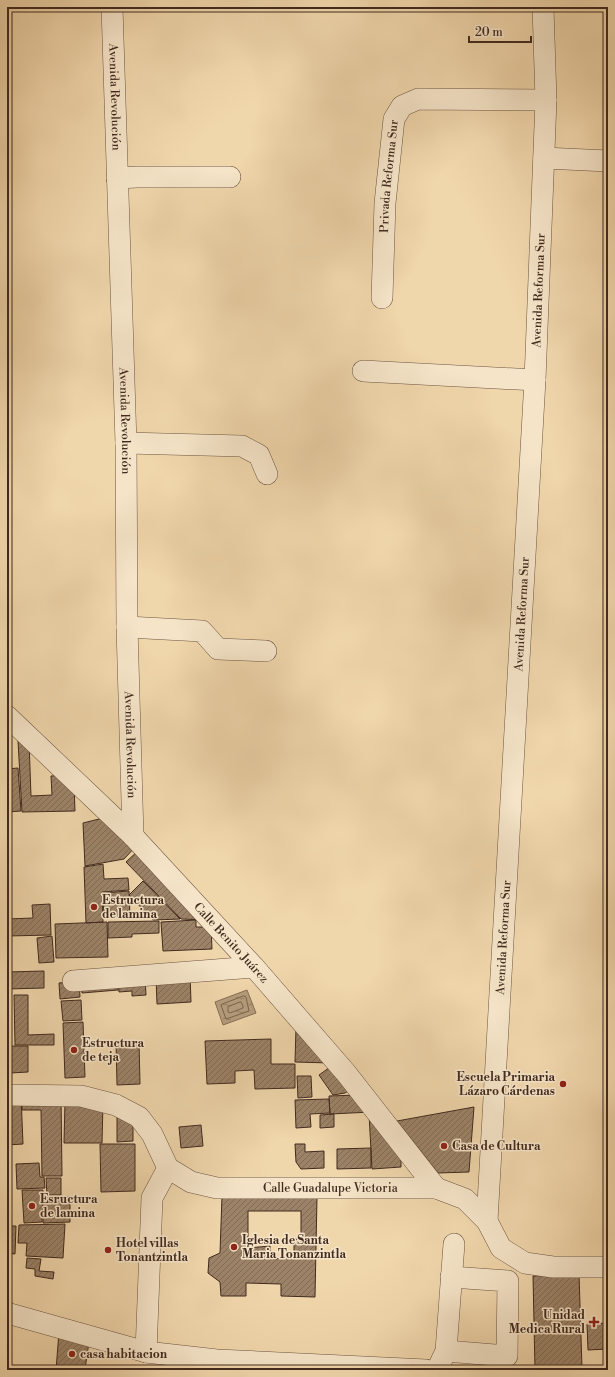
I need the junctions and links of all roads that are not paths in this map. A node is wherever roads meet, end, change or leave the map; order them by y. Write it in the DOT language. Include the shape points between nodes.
graph roads {
  1 [pos="112,7"];
  2 [pos="543,7"];
  3 [pos="546,100"];
  4 [pos="544,158"];
  5 [pos="608,161"];
  6 [pos="230,177"];
  7 [pos="117,178"];
  8 [pos="382,298"];
  9 [pos="363,371"];
  10 [pos="535,380"];
  11 [pos="126,443"];
  12 [pos="267,474"];
  13 [pos="127,627"];
  14 [pos="266,651"];
  15 [pos="7,716"];
  16 [pos="132,836"];
  17 [pos="254,967"];
  18 [pos="72,981"];
  19 [pos="7,1095"];
  20 [pos="168,1168"];
  21 [pos="436,1188"];
  22 [pos="487,1221"];
  23 [pos="454,1244"];
  24 [pos="608,1266"];
  25 [pos="451,1277"];
  26 [pos="7,1313"];
  27 [pos="446,1351"];
  28 [pos="146,1352"];
  29 [pos="426,1370"];
  30 [pos="437,1370"];
  1 -- 7 [label="street, Avenida Revolución"];
  2 -- 3 [label="street, Avenida Reforma Sur"];
  3 -- 4 [label="street, Avenida Reforma Sur"];
  3 -- 8 [label="street, Privada Reforma Sur" via="418,99 402,106 394,119 385,203"];
  4 -- 5 [label="street"];
  4 -- 10 [label="street, Avenida Reforma Sur"];
  6 -- 7 [label="street"];
  7 -- 11 [label="street, Avenida Revolución"];
  9 -- 10 [label="street"];
  10 -- 22 [label="street, Avenida Reforma Sur"];
  11 -- 12 [label="street" via="242,446 259,455"];
  11 -- 13 [label="street, Avenida Revolución"];
  13 -- 14 [label="street" via="202,631 218,648"];
  13 -- 16 [label="street, Avenida Revolución"];
  15 -- 16 [label="street, Calle Benito Juárez"];
  16 -- 17 [label="street, Calle Benito Juárez"];
  17 -- 18 [label="street"];
  17 -- 21 [label="street, Calle Benito Juárez" via="346,1073"];
  19 -- 20 [label="street" via="81,1096 116,1105 139,1117 152,1134"];
  20 -- 21 [label="street, Calle Guadalupe Victoria" via="191,1182 217,1188"];
  20 -- 28 [label="street" via="152,1198"];
  21 -- 22 [label="street, Calle Guadalupe Victoria" via="465,1200"];
  22 -- 24 [label="street" via="501,1248 526,1263 553,1267"];
  23 -- 25 [label="street"];
  25 -- 27 [label="street"];
  25 -- 27 [label="street" via="508,1282 507,1356"];
  26 -- 28 [label="street"];
  27 -- 30 [label="street"];
  28 -- 29 [label="street" via="218,1360"];
}
